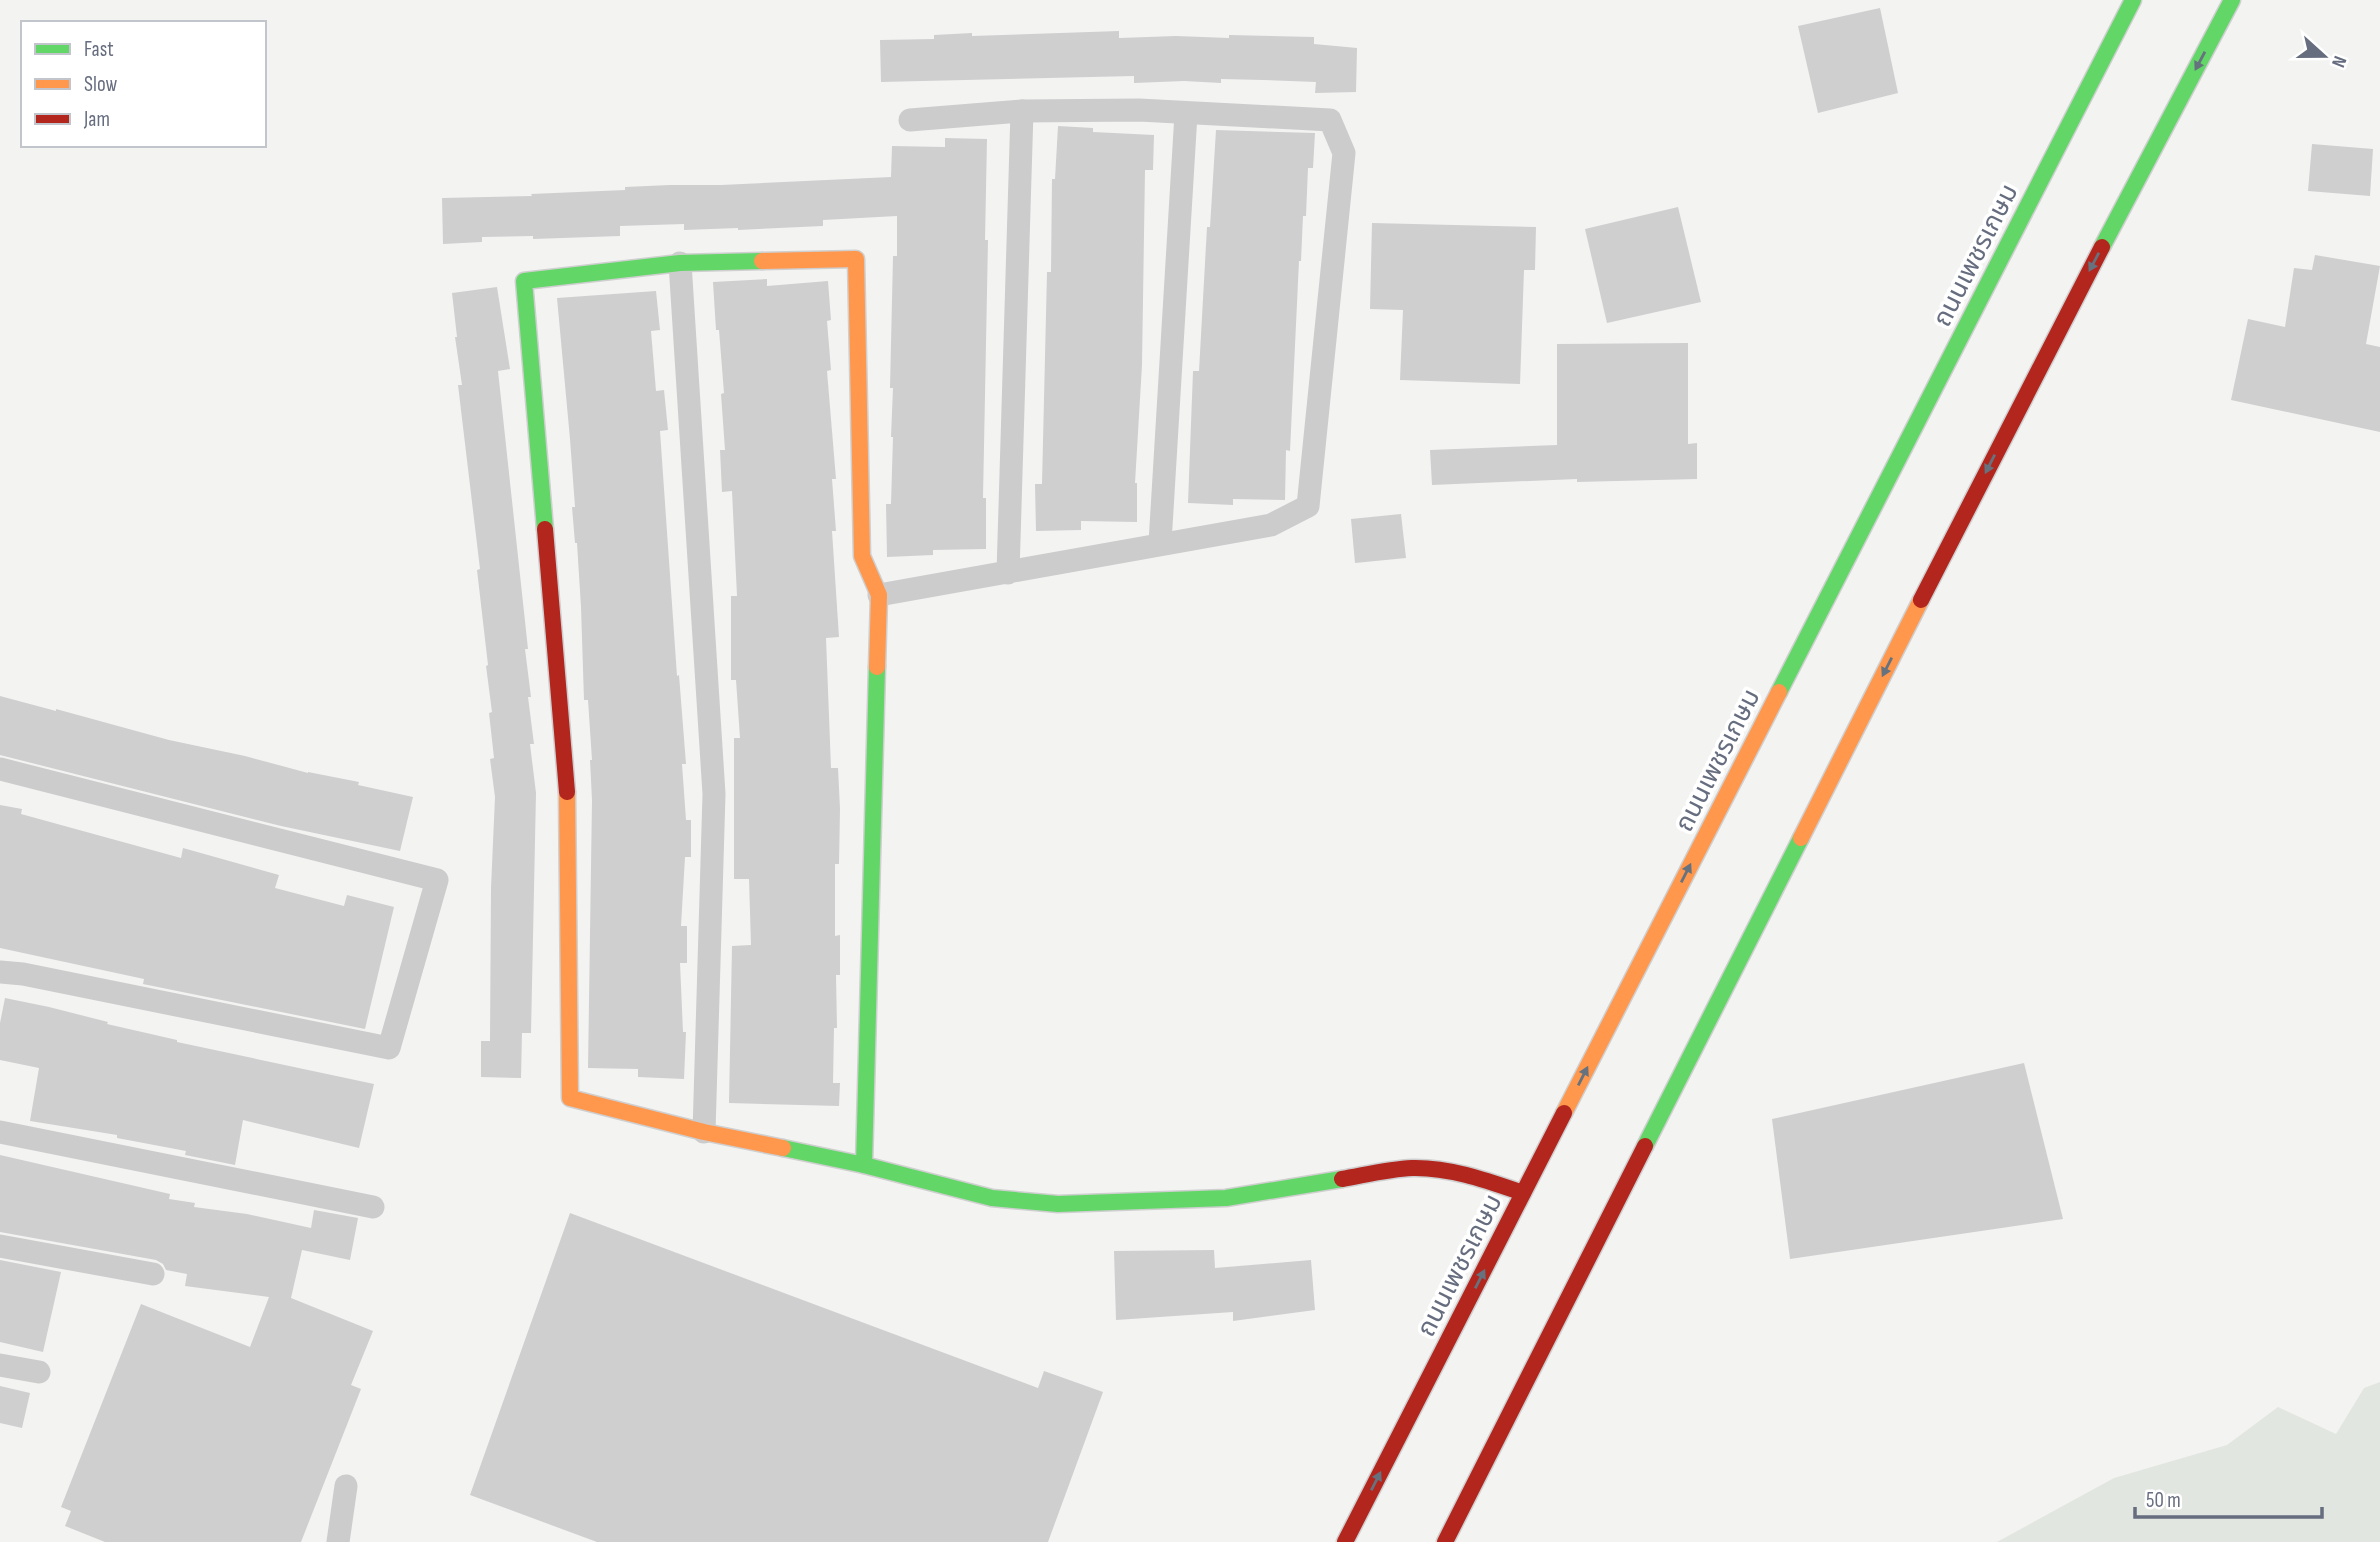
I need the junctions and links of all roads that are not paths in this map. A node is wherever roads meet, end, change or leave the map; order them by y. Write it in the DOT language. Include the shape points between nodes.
graph roads {
  1 [pos="2133,0"];
  2 [pos="2232,0"];
  3 [pos="1022,111"];
  4 [pos="1186,114"];
  5 [pos="910,120"];
  6 [pos="680,263"];
  7 [pos="1160,543"];
  8 [pos="1008,573"];
  9 [pos="879,595"];
  10 [pos="0,769"];
  11 [pos="0,972"];
  12 [pos="0,1132"];
  13 [pos="704,1132"];
  14 [pos="864,1165"];
  15 [pos="1523,1193"];
  16 [pos="373,1207"];
  17 [pos="0,1246"];
  18 [pos="153,1274"];
  19 [pos="0,1365"];
  20 [pos="39,1373"];
  21 [pos="345,1486"];
  22 [pos="338,1542"];
  23 [pos="1345,1542"];
  24 [pos="1445,1542"];
  15 -- 1 [label="main road, ถนนเพชรเกษม, one-way"];
  2 -- 24 [label="main road, one-way" via="2025,393"];
  3 -- 4 [label="street"];
  3 -- 5 [label="street"];
  3 -- 8 [label="street"];
  4 -- 7 [label="street"];
  4 -- 7 [label="street" via="1330,120 1344,153 1308,506 1271,526"];
  6 -- 9 [label="main road" via="856,259 862,556"];
  6 -- 13 [label="street" via="714,794"];
  6 -- 13 [label="main road" via="524,281 568,802 570,1098"];
  7 -- 8 [label="street"];
  8 -- 9 [label="street"];
  9 -- 14 [label="main road"];
  10 -- 11 [label="street" via="437,880 389,1048"];
  12 -- 16 [label="street"];
  13 -- 14 [label="main road"];
  14 -- 15 [label="main road" via="992,1198 1058,1204 1226,1198 1411,1168 1466,1175"];
  23 -- 15 [label="main road, ถนนเพชรเกษม, one-way"];
  17 -- 18 [label="street"];
  19 -- 20 [label="street"];
  21 -- 22 [label="street"];
}
